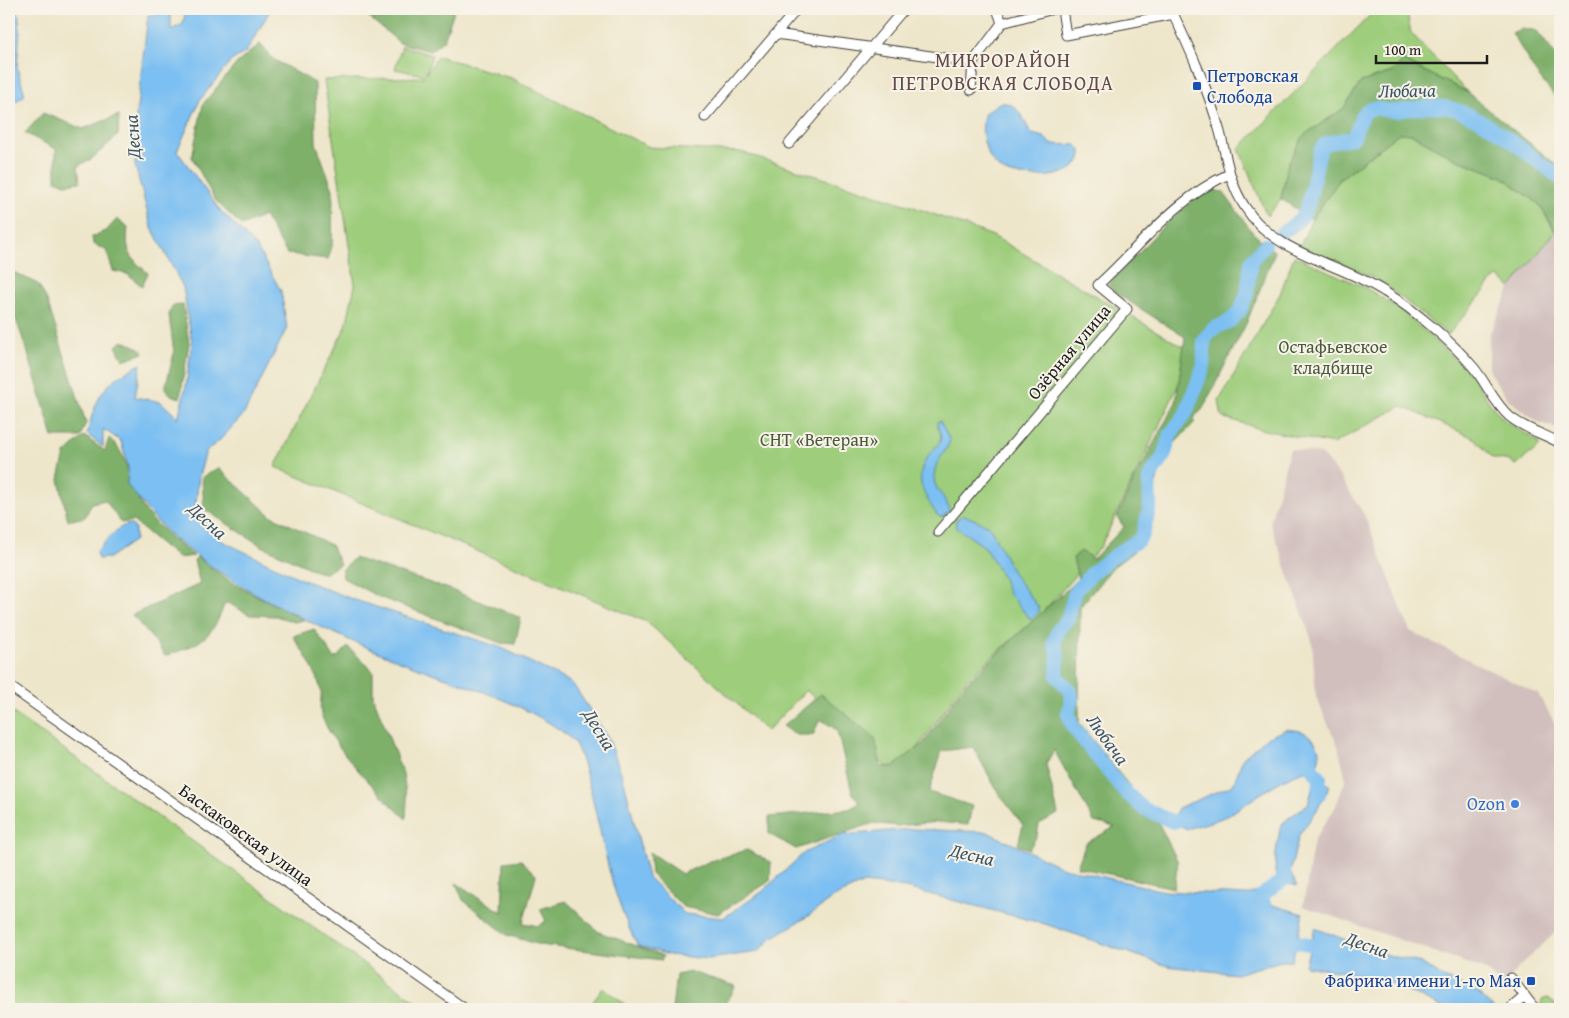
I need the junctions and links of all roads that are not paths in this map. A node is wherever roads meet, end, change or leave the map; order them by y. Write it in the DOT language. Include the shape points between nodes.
graph roads {
  1 [pos="797,9"];
  2 [pos="904,9"];
  3 [pos="997,9"];
  4 [pos="1053,9"];
  5 [pos="1062,9"];
  6 [pos="1173,12"];
  7 [pos="1002,23"];
  8 [pos="776,34"];
  9 [pos="871,48"];
  10 [pos="972,62"];
  11 [pos="972,90"];
  12 [pos="705,117"];
  13 [pos="789,144"];
  14 [pos="1229,174"];
  15 [pos="1560,443"];
  16 [pos="938,532"];
  17 [pos="9,686"];
  18 [pos="1511,978"];
  19 [pos="1525,996"];
  20 [pos="465,1009"];
  21 [pos="1510,1009"];
  22 [pos="1535,1009"];
  1 -- 8 [label="street"];
  2 -- 9 [label="street"];
  3 -- 7 [label="street"];
  4 -- 7 [label="street"];
  5 -- 6 [label="street" via="1066,35"];
  6 -- 14 [label="street" via="1210,100"];
  7 -- 10 [label="street"];
  8 -- 9 [label="street"];
  8 -- 12 [label="street"];
  9 -- 10 [label="street"];
  9 -- 13 [label="street"];
  10 -- 11 [label="street"];
  14 -- 15 [label="street" via="1245,207 1268,233 1287,246 1386,292 1465,359 1508,416"];
  14 -- 16 [label="street, Озёрная улица" via="1190,195 1098,285 1127,309"];
  17 -- 20 [label="street, Баскаковская улица"];
  18 -- 19 [label="street"];
  19 -- 21 [label="street"];
  19 -- 22 [label="street"];
}
